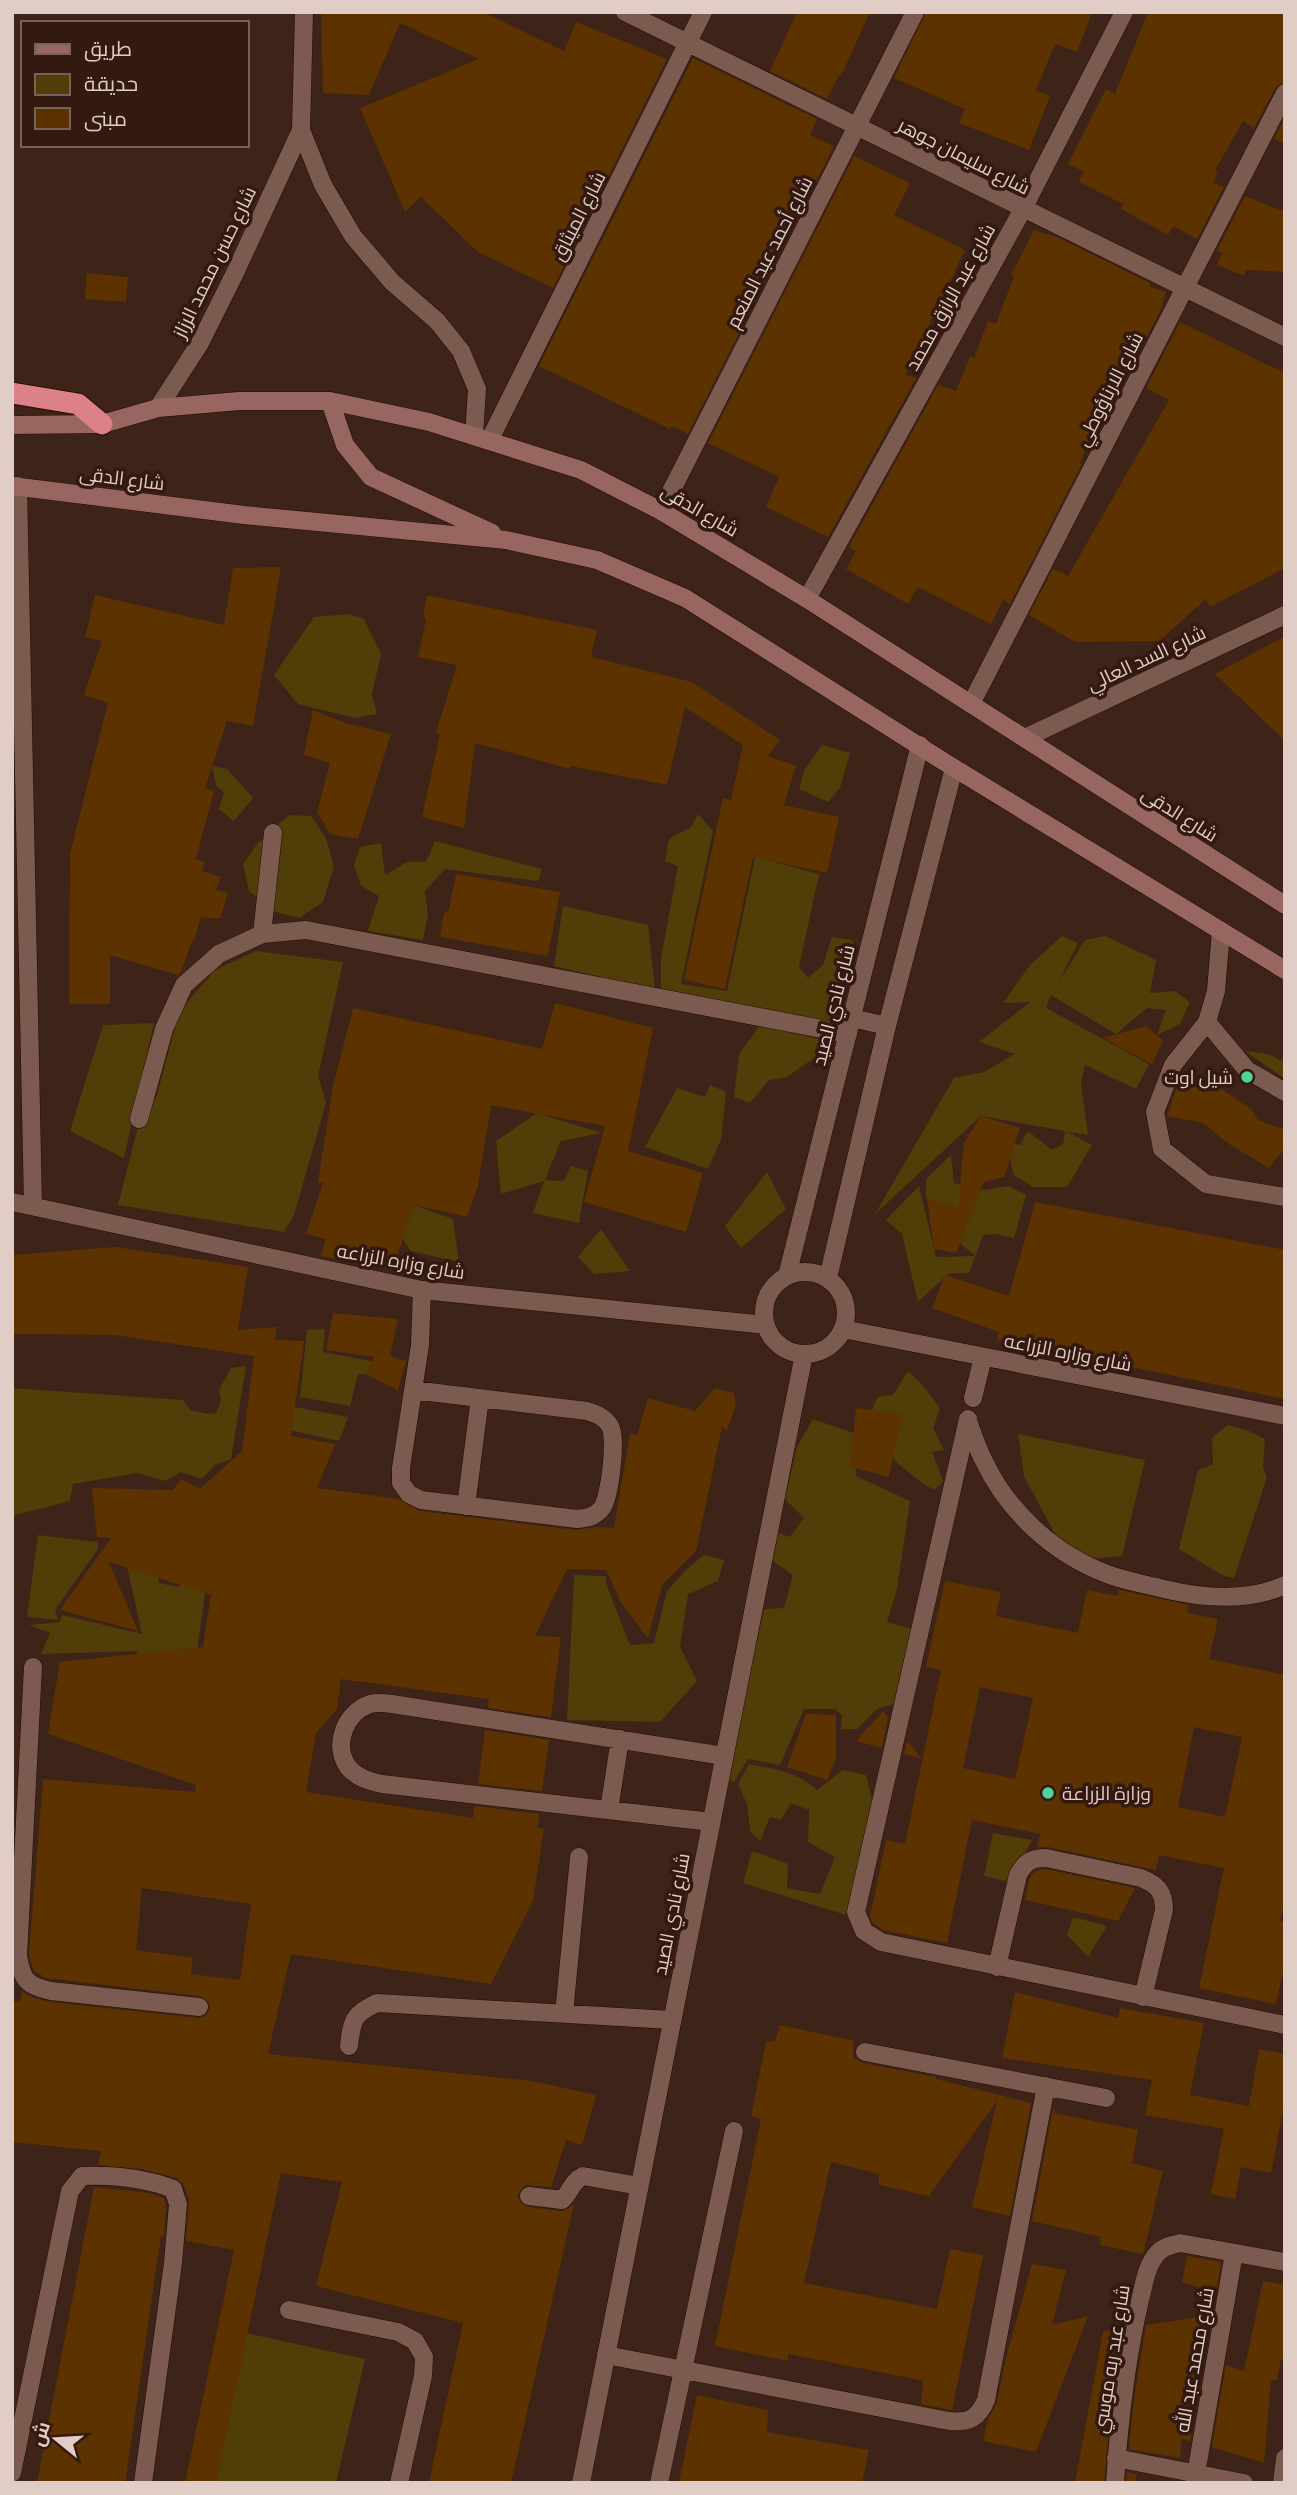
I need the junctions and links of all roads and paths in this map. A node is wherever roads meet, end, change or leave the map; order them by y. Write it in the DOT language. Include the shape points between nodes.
graph roads {
  1 [pos="304,12"];
  2 [pos="625,12"];
  3 [pos="703,12"];
  4 [pos="915,12"];
  5 [pos="1124,12"];
  6 [pos="688,43"];
  7 [pos="1285,93"];
  8 [pos="857,126"];
  9 [pos="301,130"];
  10 [pos="1023,209"];
  11 [pos="1185,288"];
  12 [pos="1285,337"];
  13 [pos="12,393"];
  14 [pos="330,401"];
  15 [pos="158,408"];
  16 [pos="102,424"];
  17 [pos="12,425"];
  18 [pos="482,438"];
  19 [pos="15,486"];
  20 [pos="661,511"];
  21 [pos="506,540"];
  22 [pos="807,599"];
  23 [pos="1285,615"];
  24 [pos="971,704"];
  25 [pos="1026,738"];
  26 [pos="920,745"];
  27 [pos="954,768"];
  28 [pos="274,833"];
  29 [pos="1285,905"];
  30 [pos="1221,931"];
  31 [pos="262,934"];
  32 [pos="1285,970"];
  33 [pos="1207,1022"];
  34 [pos="850,1026"];
  35 [pos="887,1026"];
  36 [pos="1285,1092"];
  37 [pos="139,1119"];
  38 [pos="1285,1197"];
  39 [pos="12,1202"];
  40 [pos="33,1206"];
  41 [pos="787,1276"];
  42 [pos="828,1279"];
  43 [pos="422,1290"];
  44 [pos="766,1325"];
  45 [pos="843,1329"];
  46 [pos="804,1354"];
  47 [pos="983,1357"];
  48 [pos="413,1390"];
  49 [pos="480,1398"];
  50 [pos="973,1398"];
  51 [pos="1285,1416"];
  52 [pos="466,1506"];
  53 [pos="1285,1585"];
  54 [pos="33,1667"];
  55 [pos="620,1739"];
  56 [pos="21,1752"];
  57 [pos="724,1755"];
  58 [pos="609,1811"];
  59 [pos="711,1822"];
  60 [pos="579,1857"];
  61 [pos="997,1967"];
  62 [pos="1143,1997"];
  63 [pos="199,2007"];
  64 [pos="564,2014"];
  65 [pos="671,2020"];
  66 [pos="1285,2025"];
  67 [pos="349,2046"];
  68 [pos="865,2052"];
  69 [pos="1046,2086"];
  70 [pos="1106,2098"];
  71 [pos="734,2132"];
  72 [pos="639,2186"];
  73 [pos="529,2196"];
  74 [pos="1234,2253"];
  75 [pos="1285,2262"];
  76 [pos="289,2310"];
  77 [pos="606,2356"];
  78 [pos="683,2370"];
  79 [pos="1116,2458"];
  80 [pos="1285,2458"];
  81 [pos="12,2473"];
  82 [pos="1203,2477"];
  83 [pos="143,2483"];
  84 [pos="399,2483"];
  85 [pos="581,2483"];
  86 [pos="659,2483"];
  87 [pos="1115,2483"];
  88 [pos="1244,2483"];
  89 [pos="1282,2483"];
  1 -- 9 [label="street, شارع حسن محمد الرزاز"];
  2 -- 6 [label="street, شارع سليمان جوهر"];
  3 -- 6 [label="street, شارع الميثاق"];
  4 -- 8 [label="street, شارع أحمد عبد المنعم"];
  5 -- 10 [label="street, شارع عبد الرازق محمد"];
  6 -- 8 [label="street, شارع سليمان جوهر"];
  6 -- 18 [label="street, شارع الميثاق"];
  7 -- 11 [label="street, شارع الارناؤوطي"];
  8 -- 10 [label="street, شارع سليمان جوهر"];
  8 -- 20 [label="street, شارع أحمد عبد المنعم"];
  9 -- 15 [label="street, شارع حسن محمد الرزاز" via="200,343"];
  9 -- 18 [label="street, شارع حسن محمد الرزاز" via="323,185 353,236 391,282 437,321 461,351 477,389"];
  10 -- 11 [label="street, شارع سليمان جوهر"];
  10 -- 22 [label="street, شارع عبد الرازق محمد"];
  11 -- 12 [label="street, شارع سليمان جوهر"];
  11 -- 24 [label="street, شارع الارناؤوطي"];
  13 -- 16 [label="highway" via="78,404"];
  14 -- 15 [label="main road, شارع الدقى" via="239,401"];
  14 -- 18 [label="main road, شارع الدقى"];
  14 -- 21 [label="main road" via="345,444 371,477"];
  15 -- 16 [label="main road, شارع الدقى"];
  16 -- 17 [label="main road, شارع الدقى"];
  18 -- 20 [label="main road, شارع الدقى" via="581,470"];
  19 -- 21 [label="main road, شارع الدقى" via="244,515"];
  19 -- 40 [label="street"];
  20 -- 22 [label="main road, شارع الدقى"];
  21 -- 26 [label="main road, شارع الدقى" via="597,560 685,598"];
  22 -- 24 [label="main road, شارع الدقى"];
  23 -- 25 [label="street, شارع السد العالي"];
  24 -- 25 [label="main road, شارع الدقى"];
  25 -- 29 [label="main road, شارع الدقى"];
  26 -- 27 [label="main road, شارع الدقى"];
  26 -- 34 [label="street, شارع نادي الصيد"];
  27 -- 30 [label="main road, شارع الدقى"];
  27 -- 35 [label="street"];
  28 -- 31 [label="street"];
  30 -- 32 [label="main road, شارع الدقى"];
  30 -- 33 [label="street" via="1216,991"];
  31 -- 34 [label="street" via="306,930"];
  31 -- 37 [label="street" via="219,954 184,985 164,1029"];
  33 -- 36 [label="street" via="1247,1070"];
  33 -- 38 [label="street" via="1173,1065 1155,1112 1163,1149 1206,1184"];
  34 -- 35 [label="street"];
  34 -- 41 [label="street, شارع نادي الصيد"];
  35 -- 42 [label="street"];
  39 -- 40 [label="street, شارع وزاره الزراعه"];
  40 -- 43 [label="street, شارع وزاره الزراعه"];
  41 -- 42 [label="street" via="815,1273"];
  41 -- 44 [label="street" via="770,1292"];
  42 -- 45 [label="street" via="843,1296"];
  43 -- 44 [label="street, شارع وزاره الزراعه"];
  43 -- 48 [label="street"];
  44 -- 46 [label="street" via="780,1346"];
  45 -- 46 [label="street" via="823,1350"];
  45 -- 47 [label="street, شارع وزاره الزراعه"];
  46 -- 57 [label="street, شارع نادي الصيد"];
  47 -- 50 [label="street"];
  47 -- 51 [label="street, شارع وزاره الزراعه"];
  48 -- 49 [label="street"];
  48 -- 52 [label="street" via="401,1483 421,1500"];
  49 -- 52 [label="street"];
  49 -- 52 [label="street" via="600,1415 614,1440 607,1493 592,1517"];
  53 -- 61 [label="street" via="1230,1597 1183,1594 1108,1575 1069,1557 1035,1530 1006,1498 984,1461 968,1420 856,1912 864,1931 881,1942"];
  54 -- 56 [label="street"];
  55 -- 57 [label="street"];
  55 -- 58 [label="street"];
  55 -- 58 [label="street" via="372,1703 355,1712 344,1728 341,1748 348,1766 363,1780"];
  56 -- 63 [label="street" via="21,1974 33,1987 51,1991"];
  57 -- 59 [label="street, شارع نادي الصيد"];
  58 -- 59 [label="street"];
  59 -- 65 [label="street, شارع نادي الصيد"];
  60 -- 64 [label="street"];
  61 -- 62 [label="street"];
  61 -- 62 [label="street" via="1018,1875 1023,1864 1046,1858 1141,1878 1155,1884 1164,1896"];
  62 -- 66 [label="street"];
  64 -- 65 [label="street"];
  64 -- 67 [label="street" via="377,2003 360,2011 351,2026"];
  65 -- 72 [label="street, شارع نادي الصيد"];
  68 -- 69 [label="street"];
  69 -- 70 [label="street"];
  69 -- 78 [label="street" via="980,2415 965,2423 949,2421"];
  71 -- 78 [label="street"];
  72 -- 73 [label="street" via="583,2176 562,2200"];
  72 -- 77 [label="street, شارع نادي الصيد"];
  74 -- 75 [label="street"];
  74 -- 79 [label="street, شارع عبد ربه موسي" via="1180,2243 1163,2247 1154,2256 1126,2378"];
  74 -- 82 [label="street, شارع محمد عبد الله"];
  76 -- 84 [label="street" via="398,2333 415,2341 424,2357 423,2376"];
  77 -- 78 [label="street"];
  77 -- 85 [label="street, شارع نادي الصيد"];
  78 -- 86 [label="street"];
  79 -- 82 [label="street"];
  79 -- 87 [label="street, شارع عبد ربه موسي"];
  80 -- 89 [label="street"];
  81 -- 83 [label="street" via="70,2191 82,2176 97,2175 155,2182 173,2189 178,2204"];
  82 -- 88 [label="street"];
}
